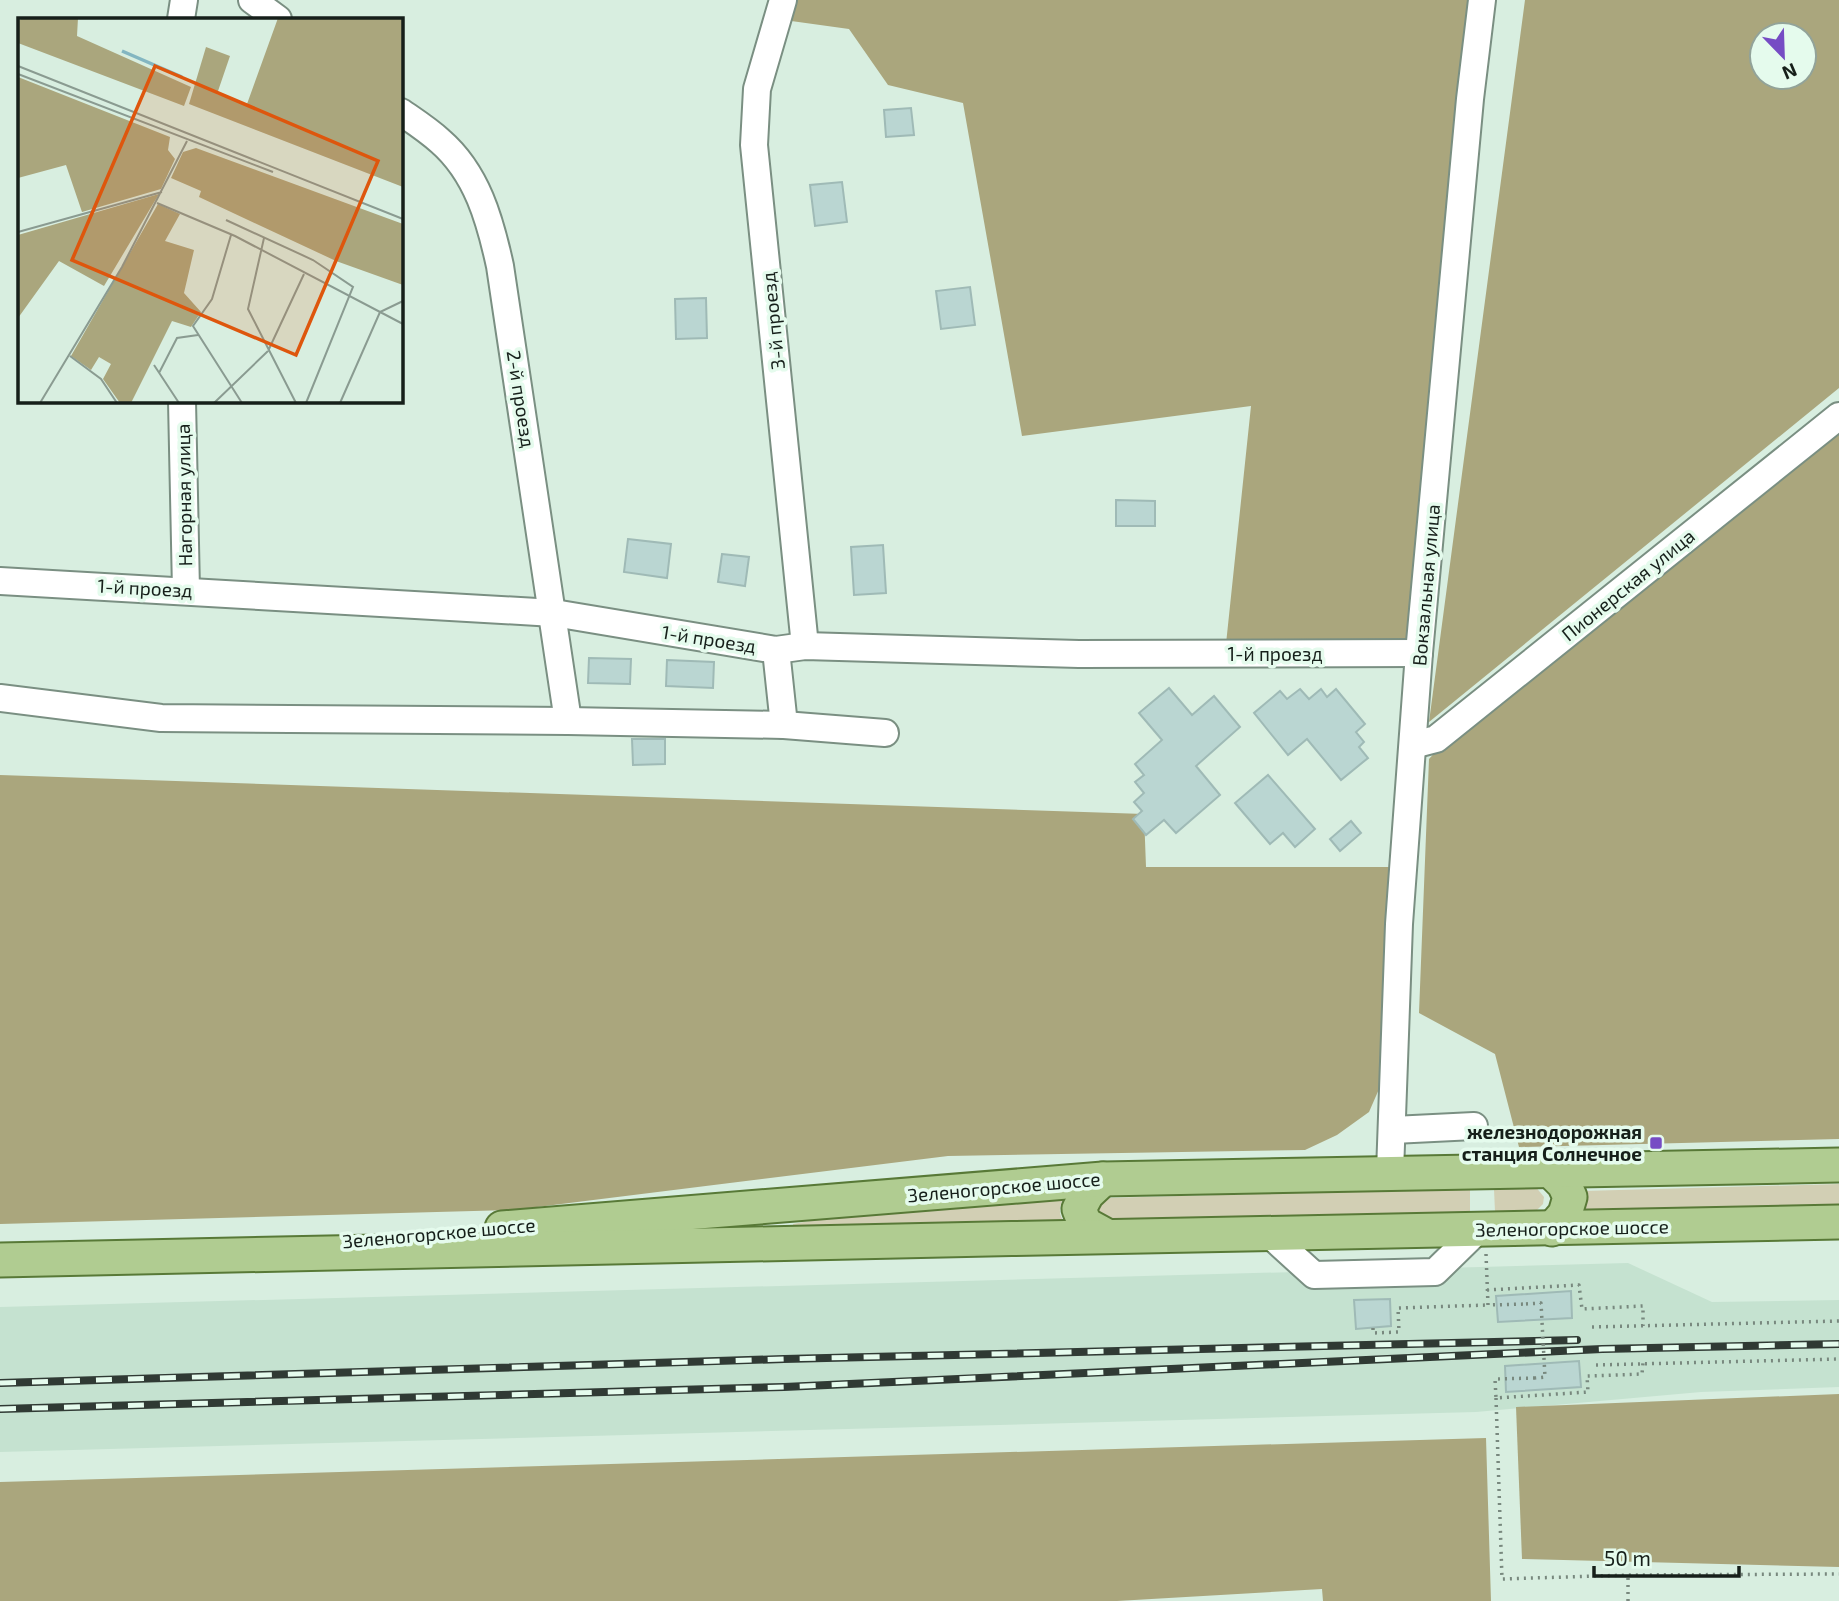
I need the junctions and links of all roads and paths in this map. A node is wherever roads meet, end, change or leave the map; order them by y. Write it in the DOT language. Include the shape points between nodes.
graph roads {
  1 [pos="184,0"];
  2 [pos="252,0"];
  3 [pos="783,0"];
  4 [pos="1482,0"];
  5 [pos="181,18"];
  6 [pos="277,18"];
  7 [pos="402,113"];
  8 [pos="182,402"];
  9 [pos="1839,416"];
  10 [pos="0,581"];
  11 [pos="186,590"];
  12 [pos="554,613"];
  13 [pos="805,646"];
  14 [pos="776,650"];
  15 [pos="1419,653"];
  16 [pos="0,698"];
  17 [pos="568,721"];
  18 [pos="784,725"];
  19 [pos="885,733"];
  20 [pos="1413,745"];
  21 [pos="1474,1126"];
  22 [pos="1393,1129"];
  23 [pos="1839,1164"];
  24 [pos="1549,1169"];
  25 [pos="1390,1172"];
  26 [pos="1103,1179"];
  27 [pos="1839,1222"];
  28 [pos="1552,1230"];
  29 [pos="1481,1231"];
  30 [pos="1107,1236"];
  31 [pos="171,1255"];
  32 [pos="0,1260"];
  33 [pos="1487,1290"];
  34 [pos="1488,1305"];
  35 [pos="1839,1321"];
  36 [pos="1643,1326"];
  37 [pos="1592,1327"];
  38 [pos="1373,1328"];
  39 [pos="1839,1359"];
  40 [pos="1643,1363"];
  41 [pos="1596,1365"];
  42 [pos="1496,1398"];
  43 [pos="1839,1574"];
  44 [pos="1628,1575"];
  45 [pos="1628,1601"];
  1 -- 5 [label="street"];
  2 -- 6 [label="street"];
  3 -- 13 [label="street, 3-й проезд" via="757,89 754,145"];
  4 -- 15 [label="street, Вокзальная улица"];
  7 -- 12 [label="street, 2-й проезд" via="442,142 472,181 489,219"];
  8 -- 11 [label="street, Нагорная улица"];
  9 -- 20 [label="street, Пионерская улица" via="1436,739"];
  10 -- 11 [label="street, 1-й проезд"];
  11 -- 12 [label="street, 1-й проезд"];
  12 -- 14 [label="street, 1-й проезд"];
  12 -- 17 [label="street, 2-й проезд"];
  13 -- 14 [label="street, 1-й проезд"];
  13 -- 15 [label="street, 1-й проезд" via="1079,654"];
  14 -- 18 [label="street"];
  15 -- 20 [label="street, Вокзальная улица"];
  16 -- 17 [label="street" via="161,718"];
  17 -- 18 [label="street"];
  18 -- 19 [label="street"];
  20 -- 22 [label="street, Вокзальная улица" via="1399,924"];
  21 -- 22 [label="street"];
  22 -- 25 [label="street, Вокзальная улица"];
  23 -- 24 [label="main road, Зеленогорское шоссе"];
  24 -- 25 [label="main road, Зеленогорское шоссе"];
  24 -- 28 [label="main road" via="1570,1197 1565,1214"];
  25 -- 26 [label="main road, Зеленогорское шоссе"];
  26 -- 30 [label="main road" via="1079,1209 1085,1224"];
  26 -- 31 [label="main road, Зеленогорское шоссе"];
  27 -- 28 [label="main road, Зеленогорское шоссе"];
  28 -- 29 [label="main road, Зеленогорское шоссе"];
  29 -- 30 [label="main road, Зеленогорское шоссе"];
  29 -- 33 [label="path"];
  30 -- 31 [label="main road, Зеленогорское шоссе"];
  31 -- 32 [label="main road, Зеленогорское шоссе"];
  33 -- 34 [label="path"];
  33 -- 36 [label="path" via="1579,1284 1582,1309 1643,1307"];
  34 -- 38 [label="path" via="1398,1308 1399,1332 1373,1333"];
  34 -- 42 [label="path, bridge" via="1541,1303 1545,1377 1495,1379"];
  35 -- 36 [label="path"];
  36 -- 37 [label="path"];
  39 -- 40 [label="path"];
  40 -- 41 [label="path"];
  40 -- 42 [label="path" via="1642,1374 1587,1376 1588,1392"];
  42 -- 44 [label="path" via="1502,1579"];
  43 -- 44 [label="path"];
  44 -- 45 [label="path"];
}
